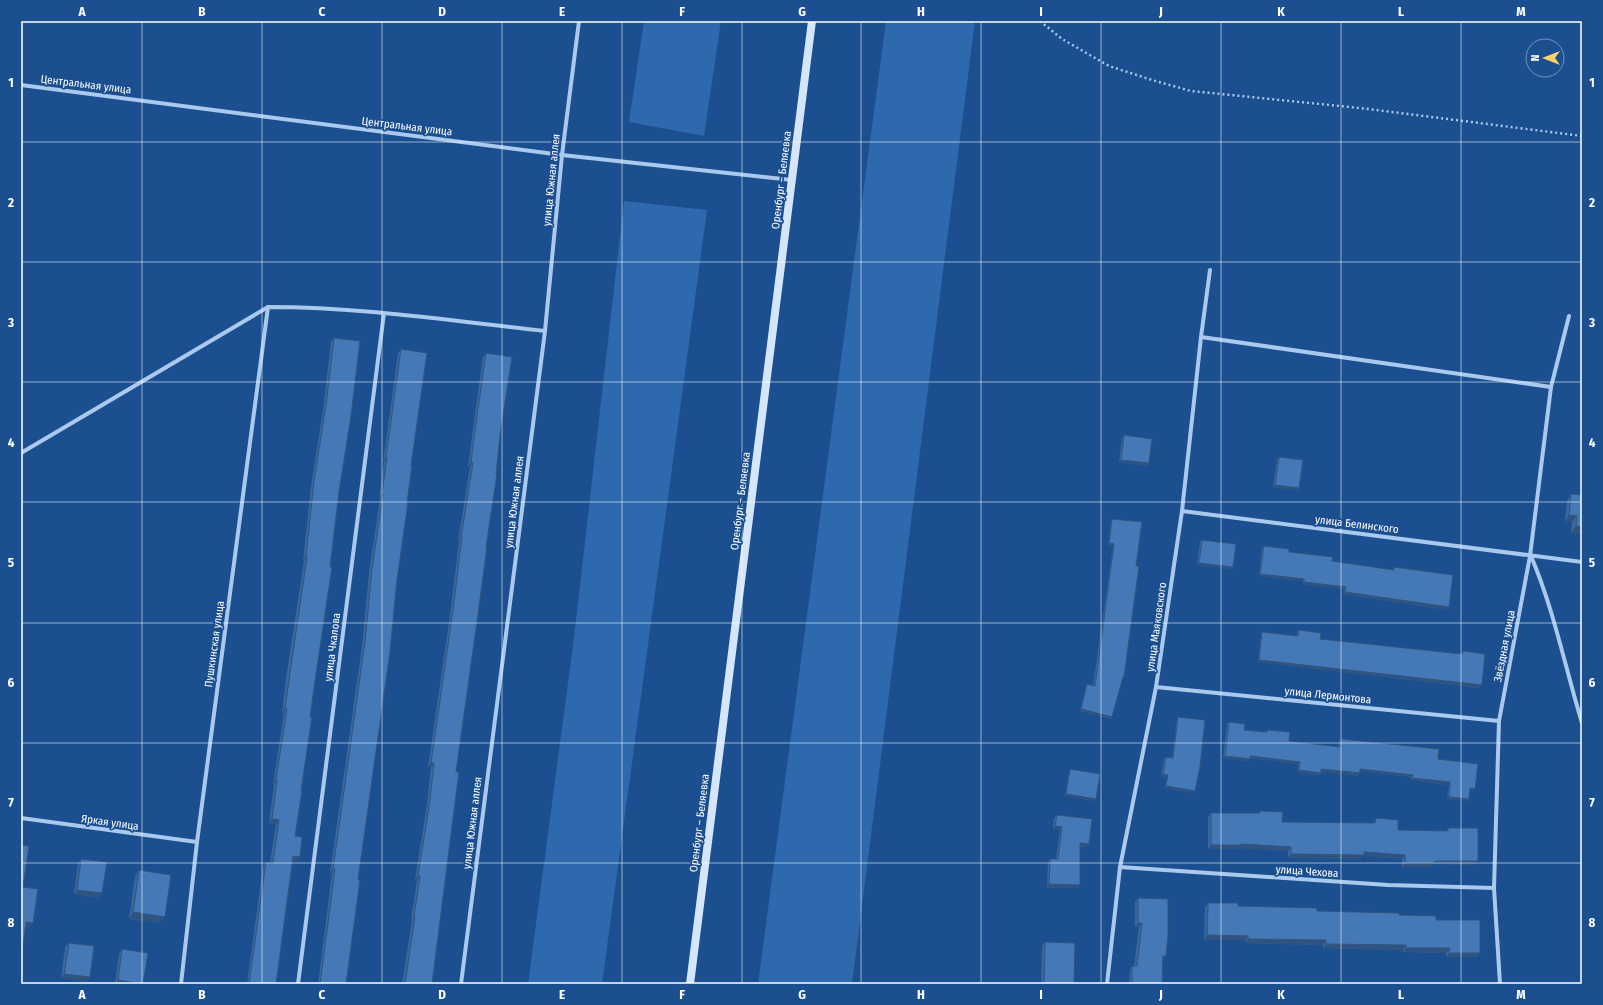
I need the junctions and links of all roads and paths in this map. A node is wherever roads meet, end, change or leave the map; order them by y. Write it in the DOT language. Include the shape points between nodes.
graph roads {
  1 [pos="579,21"];
  2 [pos="812,21"];
  3 [pos="1040,21"];
  4 [pos="21,85"];
  5 [pos="1582,136"];
  6 [pos="562,155"];
  7 [pos="792,180"];
  8 [pos="1210,270"];
  9 [pos="268,307"];
  10 [pos="384,313"];
  11 [pos="1569,316"];
  12 [pos="545,331"];
  13 [pos="1201,337"];
  14 [pos="1551,387"];
  15 [pos="21,453"];
  16 [pos="1182,511"];
  17 [pos="1530,556"];
  18 [pos="1582,562"];
  19 [pos="1156,687"];
  20 [pos="1499,721"];
  21 [pos="1582,723"];
  22 [pos="21,818"];
  23 [pos="197,842"];
  24 [pos="1120,867"];
  25 [pos="1494,888"];
  26 [pos="181,984"];
  27 [pos="298,984"];
  28 [pos="461,984"];
  29 [pos="690,984"];
  30 [pos="1106,984"];
  31 [pos="1500,984"];
  1 -- 6 [label="street, улица Южная аллея"];
  2 -- 7 [label="main road, Оренбург – Беляевка"];
  3 -- 5 [label="path" via="1062,39 1109,66 1191,91 1336,105"];
  4 -- 6 [label="street, Центральная улица"];
  6 -- 7 [label="street, Центральная улица"];
  6 -- 12 [label="street, улица Южная аллея"];
  7 -- 29 [label="main road, Оренбург – Беляевка"];
  8 -- 13 [label="street, улица Маяковского"];
  9 -- 10 [label="street" via="314,307"];
  9 -- 15 [label="street"];
  9 -- 23 [label="street, Пушкинская улица"];
  10 -- 12 [label="street"];
  10 -- 27 [label="street, улица Чкалова"];
  11 -- 14 [label="street, Звёздная улица"];
  12 -- 28 [label="street, улица Южная аллея"];
  13 -- 14 [label="street"];
  13 -- 16 [label="street, улица Маяковского"];
  14 -- 17 [label="street, Звёздная улица"];
  16 -- 17 [label="street, улица Белинского"];
  16 -- 19 [label="street, улица Маяковского"];
  17 -- 18 [label="street, улица Белинского"];
  17 -- 20 [label="street, Звёздная улица"];
  17 -- 21 [label="street" via="1543,584"];
  19 -- 20 [label="street, улица Лермонтова"];
  19 -- 24 [label="street, улица Маяковского"];
  20 -- 25 [label="street, Звёздная улица"];
  22 -- 23 [label="street, Яркая улица"];
  23 -- 26 [label="street, Пушкинская улица"];
  24 -- 25 [label="street, улица Чехова" via="1388,885"];
  24 -- 30 [label="street, улица Маяковского"];
  25 -- 31 [label="street, Звёздная улица"];
}
